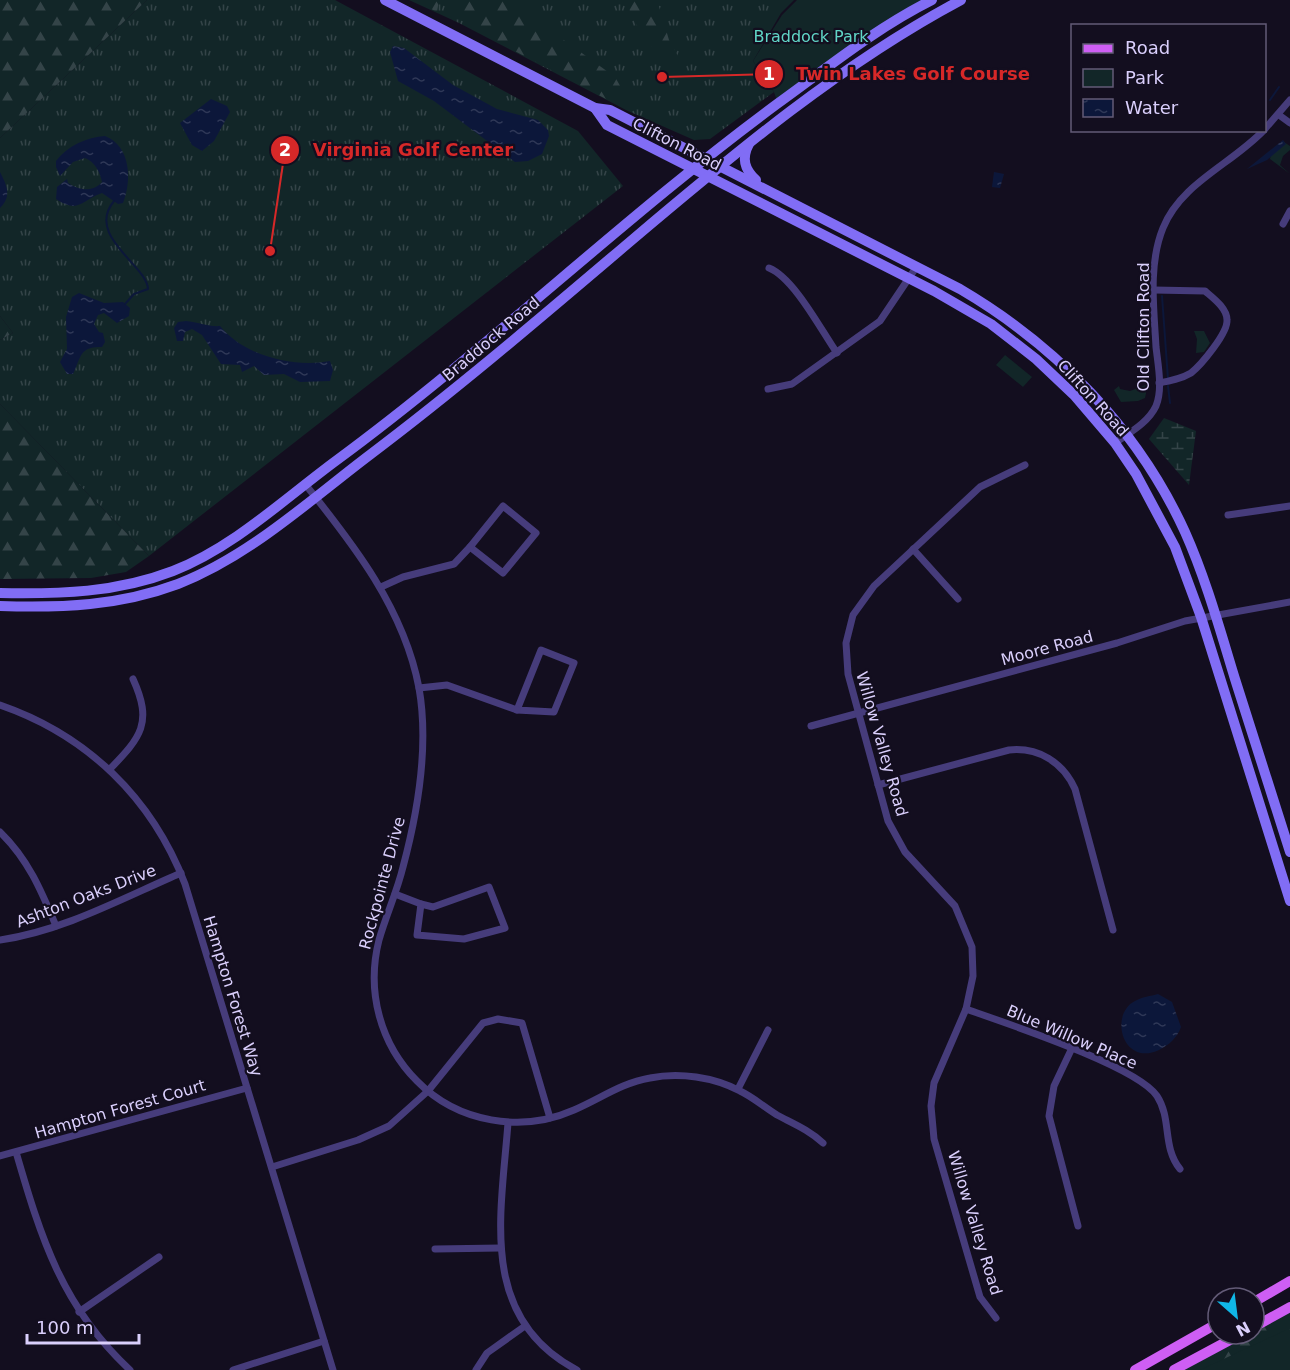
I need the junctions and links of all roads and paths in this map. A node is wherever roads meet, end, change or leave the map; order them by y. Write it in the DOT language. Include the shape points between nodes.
graph roads {
  1 [pos="386,0"];
  2 [pos="932,0"];
  3 [pos="961,0"];
  4 [pos="1290,100"];
  5 [pos="595,108"];
  6 [pos="1279,115"];
  7 [pos="1290,123"];
  8 [pos="1266,128"];
  9 [pos="1262,132"];
  10 [pos="751,141"];
  11 [pos="704,158"];
  12 [pos="720,166"];
  13 [pos="692,169"];
  14 [pos="707,176"];
  15 [pos="768,190"];
  16 [pos="1290,211"];
  17 [pos="1283,224"];
  18 [pos="917,266"];
  19 [pos="769,268"];
  20 [pos="910,279"];
  21 [pos="1154,290"];
  22 [pos="837,353"];
  23 [pos="1160,383"];
  24 [pos="768,390"];
  25 [pos="1127,435"];
  26 [pos="1115,443"];
  27 [pos="1025,465"];
  28 [pos="305,484"];
  29 [pos="315,496"];
  30 [pos="1290,506"];
  31 [pos="1228,515"];
  32 [pos="470,547"];
  33 [pos="913,549"];
  34 [pos="381,587"];
  35 [pos="0,593"];
  36 [pos="958,599"];
  37 [pos="1290,602"];
  38 [pos="0,606"];
  39 [pos="1215,614"];
  40 [pos="1201,617"];
  41 [pos="133,680"];
  42 [pos="419,688"];
  43 [pos="0,705"];
  44 [pos="517,710"];
  45 [pos="858,713"];
  46 [pos="811,726"];
  47 [pos="110,770"];
  48 [pos="878,786"];
  49 [pos="0,832"];
  50 [pos="1290,852"];
  51 [pos="181,873"];
  52 [pos="395,894"];
  53 [pos="1290,901"];
  54 [pos="421,904"];
  55 [pos="56,926"];
  56 [pos="1113,930"];
  57 [pos="0,940"];
  58 [pos="966,1009"];
  59 [pos="768,1030"];
  60 [pos="1072,1048"];
  61 [pos="247,1088"];
  62 [pos="738,1089"];
  63 [pos="428,1091"];
  64 [pos="550,1118"];
  65 [pos="508,1123"];
  66 [pos="824,1143"];
  67 [pos="16,1152"];
  68 [pos="0,1156"];
  69 [pos="272,1167"];
  70 [pos="1180,1169"];
  71 [pos="1078,1226"];
  72 [pos="500,1248"];
  73 [pos="435,1250"];
  74 [pos="159,1257"];
  75 [pos="1290,1281"];
  76 [pos="1266,1295"];
  77 [pos="1290,1307"];
  78 [pos="79,1312"];
  79 [pos="996,1318"];
  80 [pos="1266,1320"];
  81 [pos="525,1326"];
  82 [pos="1206,1330"];
  83 [pos="324,1341"];
  84 [pos="1219,1346"];
  85 [pos="130,1370"];
  86 [pos="233,1370"];
  87 [pos="333,1370"];
  88 [pos="476,1370"];
  89 [pos="577,1370"];
  90 [pos="1136,1370"];
  91 [pos="1174,1370"];
  1 -- 5 [label="main road, Clifton Road"];
  2 -- 11 [label="main road, Braddock Road" via="850,50"];
  3 -- 10 [label="main road, Braddock Road" via="880,47"];
  4 -- 6 [label="street, Old Clifton Road"];
  5 -- 11 [label="main road, Clifton Road" via="610,110"];
  5 -- 13 [label="main road, Clifton Road" via="607,125"];
  6 -- 7 [label="street"];
  6 -- 8 [label="street, Old Clifton Road"];
  9 -- 21 [label="street, Old Clifton Road" via="1176,205 1163,228"];
  10 -- 12 [label="main road, Braddock Road"];
  10 -- 15 [label="main road" via="745,151 745,165"];
  11 -- 12 [label="main road, Clifton Road"];
  11 -- 13 [label="main road, Braddock Road"];
  12 -- 14 [label="main road, Braddock Road"];
  12 -- 15 [label="main road, Clifton Road"];
  13 -- 14 [label="main road, Clifton Road"];
  13 -- 28 [label="main road, Braddock Road" via="438,382"];
  14 -- 20 [label="main road, Clifton Road"];
  14 -- 29 [label="main road, Braddock Road" via="476,372"];
  15 -- 18 [label="main road, Clifton Road"];
  16 -- 17 [label="street"];
  18 -- 20 [label="street"];
  18 -- 25 [label="main road, Clifton Road" via="986,304 1033,338 1084,384"];
  19 -- 22 [label="street" via="789,282"];
  20 -- 22 [label="street" via="880,321"];
  20 -- 26 [label="main road, Clifton Road" via="991,324 1036,359 1074,394"];
  21 -- 23 [label="street, Old Clifton Road"];
  21 -- 23 [label="street" via="1205,291 1226,313 1228,322 1201,364 1180,378"];
  22 -- 24 [label="street" via="792,384"];
  23 -- 25 [label="street, Old Clifton Road" via="1156,406"];
  25 -- 26 [label="street, Old Clifton Road"];
  25 -- 39 [label="main road, Clifton Road" via="1185,532"];
  26 -- 40 [label="main road, Clifton Road" via="1164,523"];
  27 -- 33 [label="street, Willow Valley Road" via="980,487"];
  28 -- 29 [label="street, Rockpointe Drive"];
  28 -- 35 [label="main road, Braddock Road" via="209,554 165,573 124,586 83,592"];
  29 -- 34 [label="street, Rockpointe Drive"];
  29 -- 38 [label="main road, Braddock Road" via="227,560 179,583 96,605"];
  30 -- 31 [label="street"];
  32 -- 32 [label="street" via="503,573 536,533 503,506"];
  32 -- 34 [label="street" via="454,564"];
  33 -- 36 [label="street"];
  33 -- 45 [label="street, Willow Valley Road" via="868,591 850,623 845,661"];
  34 -- 42 [label="street, Rockpointe Drive" via="402,630"];
  37 -- 39 [label="street, Moore Road"];
  39 -- 40 [label="street, Moore Road"];
  39 -- 50 [label="main road, Clifton Road"];
  40 -- 45 [label="street, Moore Road"];
  40 -- 53 [label="main road, Clifton Road"];
  41 -- 47 [label="street" via="143,703 143,726 135,743"];
  42 -- 44 [label="street" via="447,686"];
  42 -- 52 [label="street, Rockpointe Drive" via="421,764 410,837"];
  43 -- 47 [label="street, Hampton Forest Way" via="59,732"];
  44 -- 44 [label="street" via="541,650 574,663 554,712"];
  45 -- 46 [label="street, Moore Road"];
  45 -- 48 [label="street, Willow Valley Road"];
  47 -- 51 [label="street, Hampton Forest Way" via="153,820"];
  48 -- 56 [label="street" via="1009,750 1030,751 1049,758 1065,772 1075,789"];
  48 -- 58 [label="street, Willow Valley Road" via="899,843 950,899 970,938 973,976"];
  49 -- 55 [label="street" via="34,875"];
  51 -- 55 [label="street, Ashton Oaks Drive"];
  51 -- 61 [label="street, Hampton Forest Way"];
  52 -- 54 [label="street"];
  52 -- 63 [label="street, Rockpointe Drive" via="378,943 376,1003 390,1045"];
  54 -- 54 [label="street" via="417,935 464,939 505,928 489,887 433,907"];
  55 -- 57 [label="street, Ashton Oaks Drive"];
  58 -- 60 [label="street, Blue Willow Place"];
  58 -- 79 [label="street, Willow Valley Road" via="937,1074 931,1117 980,1297"];
  59 -- 62 [label="street"];
  60 -- 70 [label="street, Blue Willow Place" via="1139,1079 1154,1093 1162,1107 1168,1147"];
  60 -- 71 [label="street" via="1054,1086 1049,1116"];
  61 -- 67 [label="street, Hampton Forest Court"];
  61 -- 69 [label="street, Hampton Forest Way"];
  62 -- 64 [label="street, Rockpointe Drive" via="688,1076 651,1077"];
  62 -- 66 [label="street, Rockpointe Drive"];
  63 -- 64 [label="street" via="483,1023 498,1019 522,1023"];
  63 -- 65 [label="street, Rockpointe Drive" via="466,1113"];
  63 -- 69 [label="street" via="400,1118 375,1133"];
  64 -- 65 [label="street, Rockpointe Drive"];
  65 -- 72 [label="street"];
  67 -- 68 [label="street, Hampton Forest Court"];
  67 -- 78 [label="street" via="46,1248"];
  69 -- 83 [label="street, Hampton Forest Way"];
  72 -- 73 [label="street"];
  72 -- 81 [label="street" via="507,1289"];
  74 -- 78 [label="street"];
  75 -- 76 [label="main road"];
  77 -- 80 [label="main road"];
  78 -- 85 [label="street"];
  81 -- 88 [label="street" via="487,1353"];
  81 -- 89 [label="street" via="549,1352"];
  82 -- 90 [label="main road"];
  83 -- 86 [label="street"];
  83 -- 87 [label="street, Hampton Forest Way"];
  84 -- 91 [label="main road"];
}
